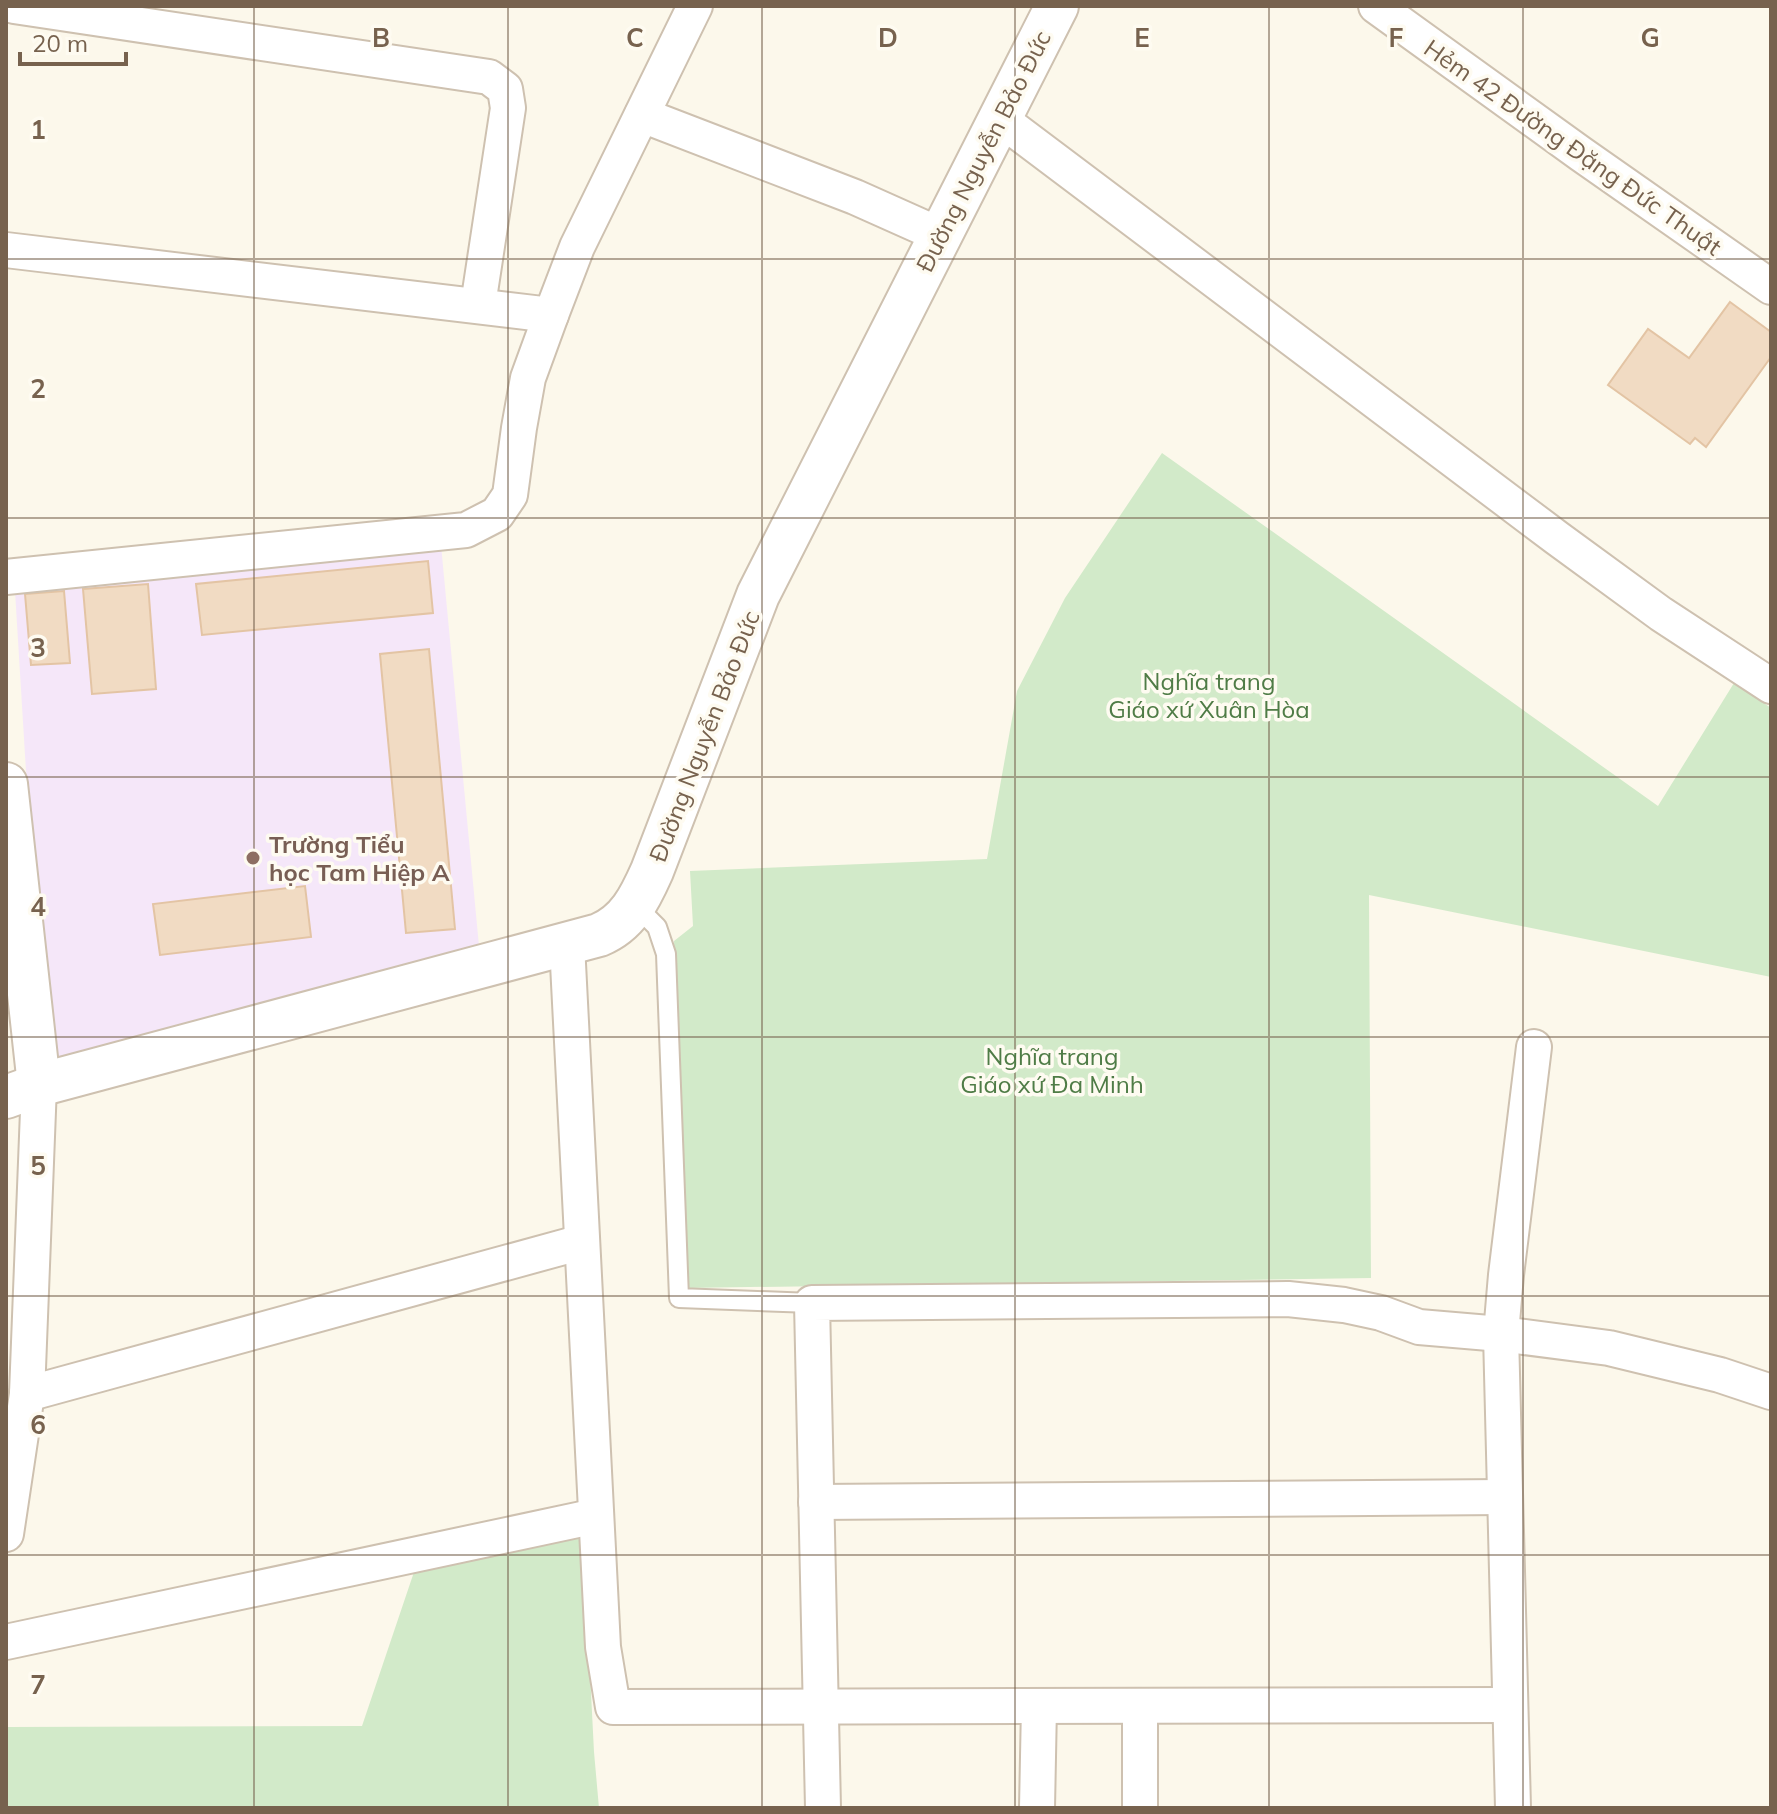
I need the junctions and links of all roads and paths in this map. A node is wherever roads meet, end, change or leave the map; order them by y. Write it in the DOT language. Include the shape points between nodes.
graph roads {
  1 [pos="14,6"];
  2 [pos="695,6"];
  3 [pos="1057,6"];
  4 [pos="1376,6"];
  5 [pos="642,115"];
  6 [pos="999,118"];
  7 [pos="940,235"];
  8 [pos="6,250"];
  9 [pos="1771,287"];
  10 [pos="478,305"];
  11 [pos="551,315"];
  12 [pos="6,577"];
  13 [pos="1771,686"];
  14 [pos="6,784"];
  15 [pos="635,905"];
  16 [pos="567,944"];
  17 [pos="1534,1047"];
  18 [pos="22,1091"];
  19 [pos="582,1242"];
  20 [pos="812,1303"];
  21 [pos="1501,1334"];
  22 [pos="1771,1392"];
  23 [pos="27,1394"];
  24 [pos="1505,1497"];
  25 [pos="816,1502"];
  26 [pos="596,1516"];
  27 [pos="6,1534"];
  28 [pos="6,1642"];
  29 [pos="1510,1705"];
  30 [pos="1039,1706"];
  31 [pos="1140,1706"];
  32 [pos="821,1707"];
  33 [pos="823,1808"];
  34 [pos="1037,1808"];
  35 [pos="1140,1808"];
  36 [pos="1513,1808"];
  1 -- 10 [label="street" via="489,77 505,89 508,108"];
  2 -- 5 [label="street"];
  3 -- 6 [label="street, Đường Nguyễn Bảo Đức"];
  4 -- 9 [label="street, Hẻm 42 Đường Đặng Đức Thuật"];
  5 -- 7 [label="street"];
  5 -- 11 [label="street" via="577,247"];
  6 -- 7 [label="street, Đường Nguyễn Bảo Đức"];
  6 -- 13 [label="street" via="1557,538"];
  7 -- 15 [label="street, Đường Nguyễn Bảo Đức" via="758,595"];
  8 -- 10 [label="street"];
  10 -- 11 [label="street"];
  11 -- 12 [label="street" via="528,378 510,495 497,514 466,530"];
  14 -- 18 [label="street"];
  15 -- 16 [label="street, Đường Nguyễn Bảo Đức" via="614,929"];
  15 -- 20 [label="lane" via="657,927 666,954 679,1298"];
  16 -- 18 [label="street, Đường Nguyễn Bảo Đức"];
  16 -- 19 [label="street"];
  17 -- 21 [label="street"];
  18 -- 23 [label="street"];
  19 -- 23 [label="street"];
  19 -- 26 [label="street"];
  20 -- 21 [label="street" via="1288,1299 1344,1305 1419,1327"];
  20 -- 25 [label="street"];
  21 -- 22 [label="street" via="1609,1348"];
  21 -- 24 [label="street"];
  23 -- 27 [label="street"];
  24 -- 25 [label="street"];
  24 -- 29 [label="street"];
  25 -- 32 [label="street"];
  26 -- 28 [label="street"];
  26 -- 32 [label="street" via="603,1647 613,1707"];
  29 -- 31 [label="street"];
  29 -- 36 [label="street"];
  30 -- 31 [label="street"];
  30 -- 32 [label="street"];
  30 -- 34 [label="street"];
  31 -- 35 [label="street"];
  32 -- 33 [label="street"];
}
